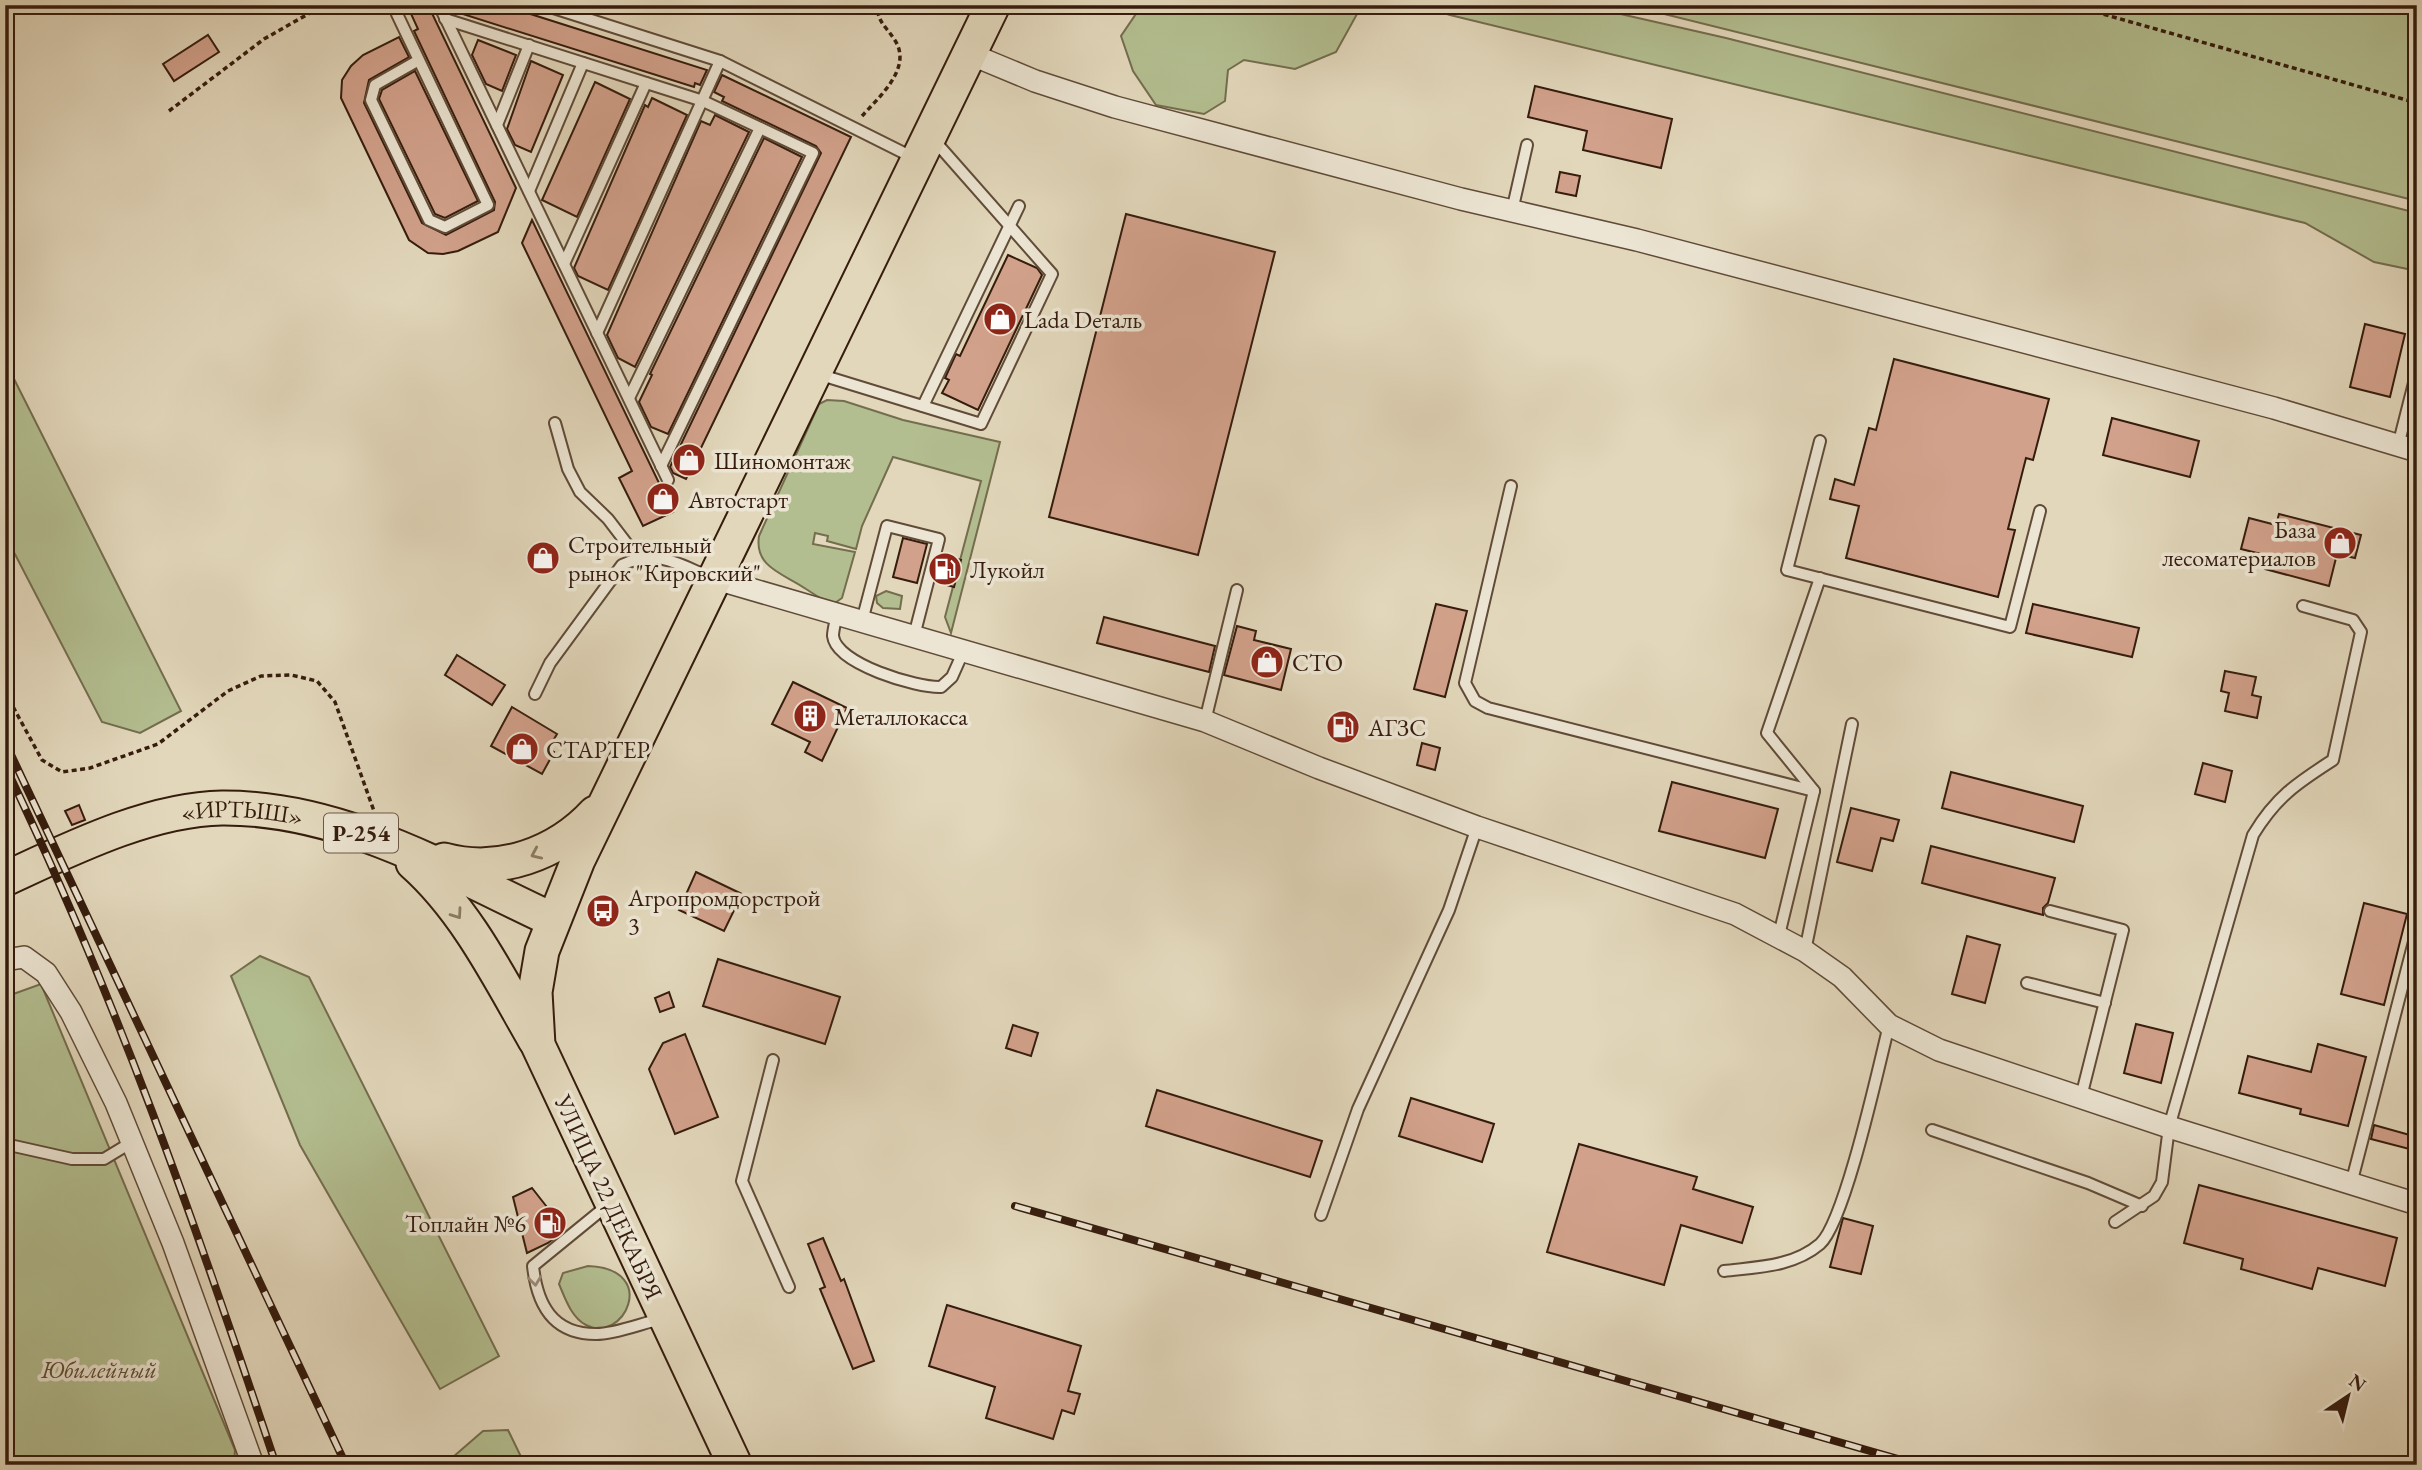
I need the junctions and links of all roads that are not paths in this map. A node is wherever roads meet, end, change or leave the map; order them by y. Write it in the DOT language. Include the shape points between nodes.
graph roads {
  1 [pos="396,5"];
  2 [pos="439,5"];
  3 [pos="544,5"];
  4 [pos="993,5"];
  5 [pos="445,19"];
  6 [pos="529,46"];
  7 [pos="970,54"];
  8 [pos="419,60"];
  9 [pos="720,61"];
  10 [pos="583,63"];
  11 [pos="646,83"];
  12 [pos="703,101"];
  13 [pos="497,125"];
  14 [pos="760,128"];
  15 [pos="1527,145"];
  16 [pos="923,146"];
  17 [pos="529,191"];
  18 [pos="1019,206"];
  19 [pos="1512,211"];
  20 [pos="1009,226"];
  21 [pos="564,264"];
  22 [pos="597,332"];
  23 [pos="2417,371"];
  24 [pos="814,373"];
  25 [pos="629,398"];
  26 [pos="923,406"];
  27 [pos="555,423"];
  28 [pos="1820,441"];
  29 [pos="2408,448"];
  30 [pos="662,466"];
  31 [pos="668,480"];
  32 [pos="1511,486"];
  33 [pos="2040,511"];
  34 [pos="637,557"];
  35 [pos="1820,578"];
  36 [pos="716,579"];
  37 [pos="1237,590"];
  38 [pos="2303,606"];
  39 [pos="837,614"];
  40 [pos="862,621"];
  41 [pos="914,636"];
  42 [pos="964,650"];
  43 [pos="535,694"];
  44 [pos="1205,722"];
  45 [pos="1852,724"];
  46 [pos="1814,791"];
  47 [pos="608,798"];
  48 [pos="1477,827"];
  49 [pos="383,842"];
  50 [pos="5,879"];
  51 [pos="2050,911"];
  52 [pos="553,920"];
  53 [pos="2417,930"];
  54 [pos="1779,935"];
  55 [pos="1805,951"];
  56 [pos="5,960"];
  57 [pos="2027,982"];
  58 [pos="2105,1003"];
  59 [pos="1889,1025"];
  60 [pos="538,1045"];
  61 [pos="773,1060"];
  62 [pos="2081,1097"];
  63 [pos="2169,1127"];
  64 [pos="1932,1130"];
  65 [pos="132,1142"];
  66 [pos="5,1144"];
  67 [pos="2351,1184"];
  68 [pos="612,1202"];
  69 [pos="2417,1204"];
  70 [pos="2142,1206"];
  71 [pos="1321,1215"];
  72 [pos="2115,1222"];
  73 [pos="1724,1271"];
  74 [pos="789,1287"];
  75 [pos="666,1317"];
  76 [pos="253,1465"];
  77 [pos="735,1465"];
  1 -- 8 [label="lane"];
  2 -- 5 [label="lane"];
  3 -- 9 [label="lane"];
  4 -- 7 [label="main road, УЛИЦА 22 ДЕКАБРЯ"];
  5 -- 6 [label="lane"];
  5 -- 13 [label="lane"];
  6 -- 10 [label="lane"];
  6 -- 13 [label="lane"];
  7 -- 16 [label="main road, УЛИЦА 22 ДЕКАБРЯ"];
  7 -- 19 [label="street" via="1115,107"];
  8 -- 8 [label="lane" via="374,85 371,100 429,220 445,227 488,205"];
  9 -- 12 [label="lane"];
  9 -- 16 [label="lane" via="853,127"];
  10 -- 11 [label="lane"];
  10 -- 17 [label="lane"];
  11 -- 12 [label="lane"];
  11 -- 21 [label="lane"];
  12 -- 14 [label="lane"];
  12 -- 22 [label="lane"];
  13 -- 17 [label="lane"];
  14 -- 25 [label="lane"];
  14 -- 30 [label="lane" via="813,153"];
  15 -- 19 [label="lane"];
  16 -- 20 [label="lane"];
  16 -- 24 [label="main road, УЛИЦА 22 ДЕКАБРЯ"];
  17 -- 21 [label="lane"];
  18 -- 20 [label="lane"];
  19 -- 29 [label="street" via="2274,408"];
  20 -- 26 [label="lane"];
  20 -- 26 [label="lane" via="1052,274 981,424"];
  21 -- 22 [label="lane"];
  22 -- 25 [label="lane"];
  23 -- 29 [label="lane"];
  24 -- 26 [label="lane"];
  24 -- 36 [label="main road, УЛИЦА 22 ДЕКАБРЯ"];
  25 -- 30 [label="lane"];
  27 -- 34 [label="lane" via="580,492"];
  28 -- 35 [label="lane" via="1787,570"];
  30 -- 31 [label="lane"];
  32 -- 46 [label="lane" via="1465,683 1475,701"];
  33 -- 35 [label="lane" via="2010,627"];
  34 -- 36 [label="lane" via="662,557"];
  34 -- 43 [label="lane" via="622,565 550,663"];
  35 -- 46 [label="lane" via="1767,733"];
  36 -- 39 [label="street"];
  36 -- 47 [label="main road, УЛИЦА 22 ДЕКАБРЯ"];
  37 -- 44 [label="lane"];
  38 -- 63 [label="lane" via="2353,620 2361,632 2333,760 2294,784 2269,809 2253,835"];
  39 -- 40 [label="street"];
  39 -- 42 [label="lane" via="833,637 842,652 921,688 940,688 952,677"];
  40 -- 41 [label="street"];
  40 -- 41 [label="lane" via="887,526 939,539"];
  41 -- 42 [label="street"];
  42 -- 44 [label="street"];
  44 -- 48 [label="street"];
  45 -- 55 [label="lane"];
  46 -- 54 [label="lane"];
  47 -- 49 [label="main road, one-way" via="567,838 531,857 498,865 456,863"];
  47 -- 52 [label="main road, УЛИЦА 22 ДЕКАБРЯ"];
  48 -- 54 [label="street" via="1735,914"];
  48 -- 71 [label="lane" via="1448,910 1372,1074"];
  49 -- 50 [label="main road, «ИРТЫШ» / Р-254" via="285,812 220,808 155,819"];
  49 -- 52 [label="main road, «ИРТЫШ» / Р-254"];
  49 -- 60 [label="main road, one-way" via="427,876 455,910"];
  51 -- 58 [label="lane" via="2123,930"];
  52 -- 60 [label="main road, УЛИЦА 22 ДЕКАБРЯ" via="535,992"];
  53 -- 67 [label="lane"];
  54 -- 55 [label="street"];
  55 -- 59 [label="street" via="1842,977"];
  56 -- 65 [label="street" via="24,957 46,973 71,1012"];
  57 -- 58 [label="lane"];
  58 -- 62 [label="lane"];
  59 -- 62 [label="street" via="1938,1050"];
  59 -- 73 [label="lane" via="1841,1202 1821,1243 1784,1264"];
  60 -- 68 [label="main road, УЛИЦА 22 ДЕКАБРЯ"];
  61 -- 74 [label="lane" via="742,1181"];
  62 -- 63 [label="street"];
  63 -- 67 [label="street"];
  63 -- 70 [label="lane" via="2162,1182"];
  64 -- 70 [label="lane"];
  65 -- 66 [label="lane" via="104,1159 72,1159"];
  65 -- 76 [label="street"];
  67 -- 69 [label="street"];
  68 -- 75 [label="main road, УЛИЦА 22 ДЕКАБРЯ"];
  68 -- 75 [label="lane, one-way" via="533,1266 536,1296 559,1324 597,1334"];
  70 -- 72 [label="lane"];
  75 -- 77 [label="main road, УЛИЦА 22 ДЕКАБРЯ"];
}
